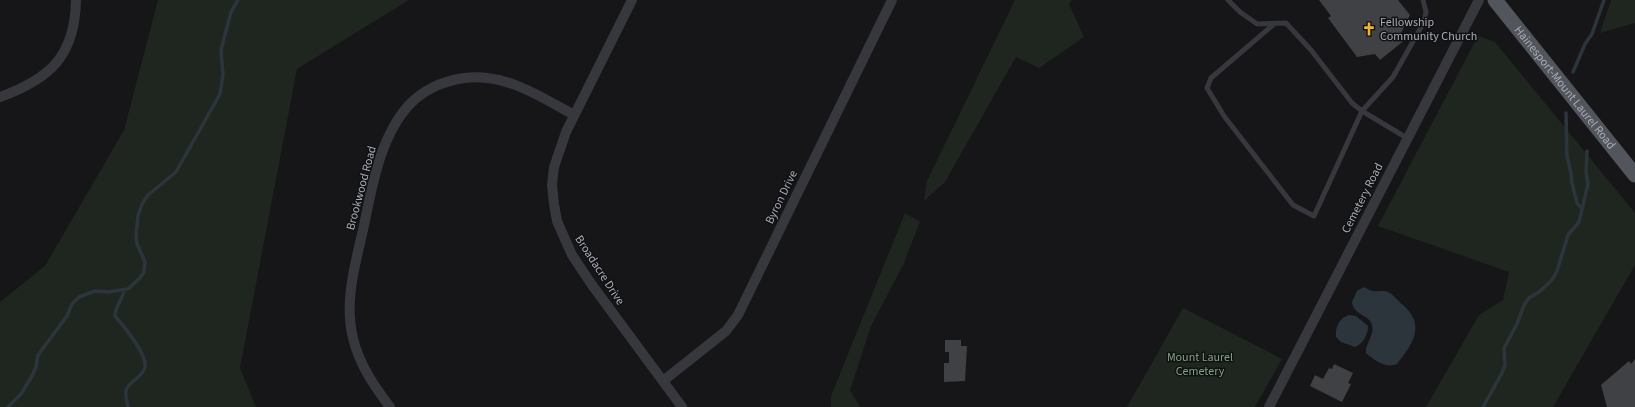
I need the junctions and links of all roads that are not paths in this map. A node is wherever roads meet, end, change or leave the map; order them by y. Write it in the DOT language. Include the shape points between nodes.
graph roads {
  1 [pos="76,0"];
  2 [pos="632,0"];
  3 [pos="892,0"];
  4 [pos="1228,0"];
  5 [pos="1423,0"];
  6 [pos="1478,0"];
  7 [pos="1495,0"];
  8 [pos="1274,24"];
  9 [pos="0,97"];
  10 [pos="1362,111"];
  11 [pos="574,115"];
  12 [pos="1407,138"];
  13 [pos="1635,175"];
  14 [pos="663,381"];
  15 [pos="390,407"];
  16 [pos="682,407"];
  17 [pos="1268,407"];
  1 -- 9 [label="street" via="70,39 56,64 35,82"];
  2 -- 11 [label="street, Broadacre Drive"];
  3 -- 14 [label="street, Byron Drive" via="738,315 717,340"];
  4 -- 8 [label="lane" via="1257,24"];
  5 -- 10 [label="lane" via="1426,12 1424,22 1393,77"];
  6 -- 12 [label="street, Cemetery Road"];
  7 -- 13 [label="main road, Hainesport-Mount Laurel Road"];
  8 -- 10 [label="lane" via="1286,23"];
  8 -- 10 [label="lane" via="1211,78 1207,88 1224,116 1293,205 1314,216"];
  10 -- 12 [label="lane"];
  11 -- 14 [label="street, Broadacre Drive" via="554,167 552,185 557,221 582,270"];
  11 -- 15 [label="street, Brookwood Road" via="521,86 495,78 480,77 464,78 434,87 420,95 398,119 384,148 375,178 350,304 353,338 358,355"];
  12 -- 17 [label="street, Cemetery Road"];
  14 -- 16 [label="street, Broadacre Drive"];
}
